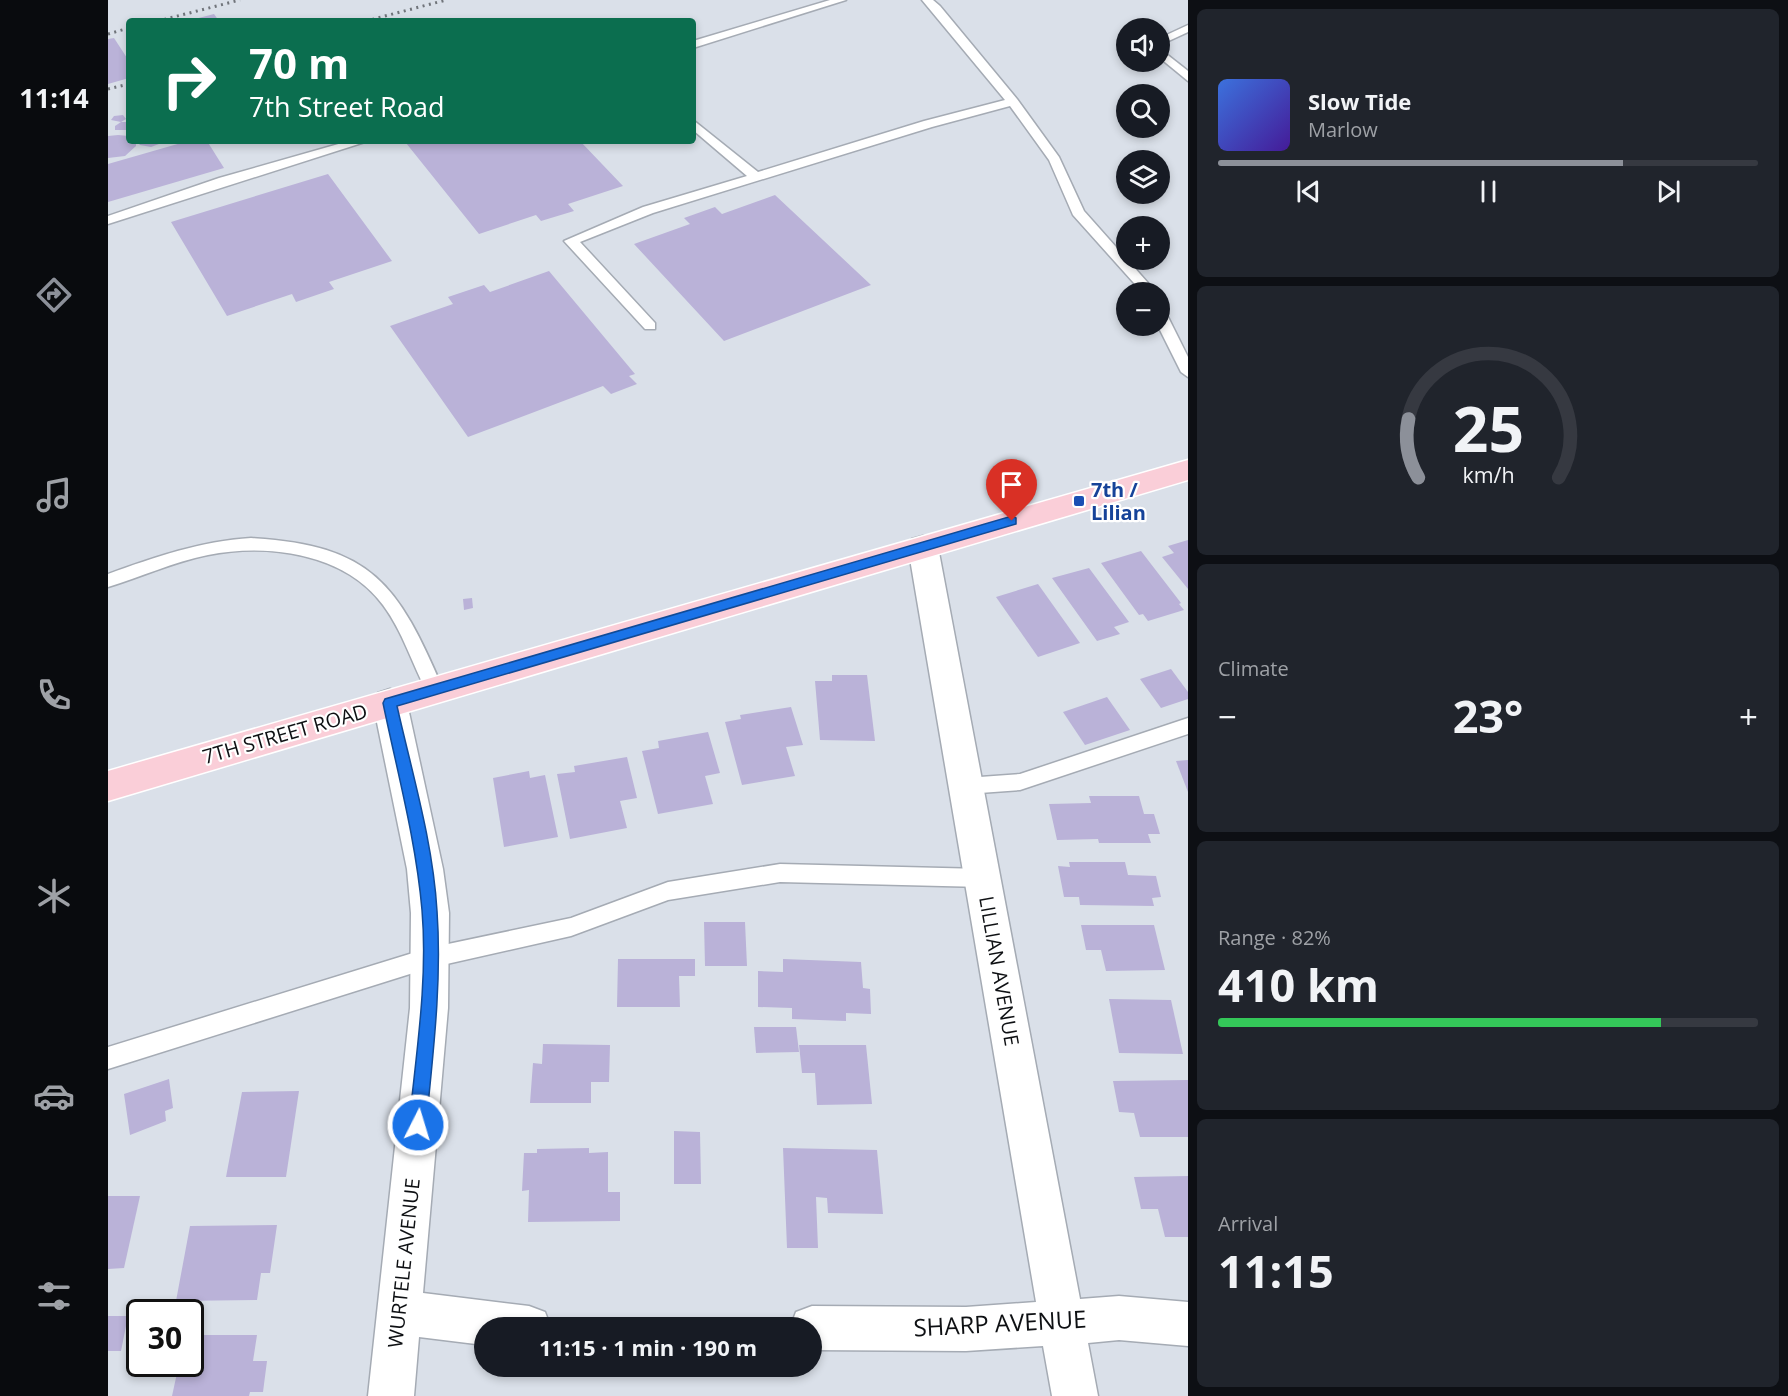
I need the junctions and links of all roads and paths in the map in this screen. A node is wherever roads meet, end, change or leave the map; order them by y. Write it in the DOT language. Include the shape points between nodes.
graph roads {
  1 [pos="841,0"];
  2 [pos="927,0"];
  3 [pos="1188,28"];
  4 [pos="1170,37"];
  5 [pos="696,44"];
  6 [pos="1170,61"];
  7 [pos="1188,77"];
  8 [pos="1012,102"];
  9 [pos="696,127"];
  10 [pos="352,144"];
  11 [pos="757,178"];
  12 [pos="108,220"];
  13 [pos="1140,282"];
  14 [pos="650,326"];
  15 [pos="1170,335"];
  16 [pos="1188,372"];
  17 [pos="1188,470"];
  18 [pos="923,547"];
  19 [pos="109,578"];
  20 [pos="434,689"];
  21 [pos="390,703"];
  22 [pos="1188,726"];
  23 [pos="108,786"];
  24 [pos="966,786"];
  25 [pos="983,878"];
  26 [pos="429,958"];
  27 [pos="108,1058"];
  28 [pos="399,1312"];
  29 [pos="1062,1320"];
  30 [pos="474,1321"];
  31 [pos="1188,1324"];
  32 [pos="822,1328"];
  33 [pos="391,1396"];
  34 [pos="1075,1396"];
  1 -- 5 [label="lane"];
  2 -- 8 [label="lane"];
  3 -- 4 [label="lane"];
  6 -- 7 [label="lane"];
  8 -- 11 [label="lane"];
  8 -- 13 [label="lane" via="1055,160 1078,212"];
  9 -- 11 [label="lane"];
  10 -- 12 [label="lane"];
  11 -- 14 [label="lane" via="648,210 571,241"];
  15 -- 16 [label="lane"];
  17 -- 18 [label="main road, 7TH STREET ROAD"];
  18 -- 20 [label="main road, 7TH STREET ROAD"];
  18 -- 24 [label="street, LILLIAN AVENUE"];
  19 -- 20 [label="lane" via="220,547 269,546 315,552 378,587 415,644"];
  20 -- 21 [label="main road, 7TH STREET ROAD"];
  21 -- 23 [label="main road, 7TH STREET ROAD"];
  21 -- 26 [label="street, WURTELE AVENUE" via="425,869 430,913"];
  22 -- 24 [label="lane" via="1020,782"];
  24 -- 25 [label="street, LILLIAN AVENUE"];
  25 -- 26 [label="lane" via="780,873 668,891 571,927"];
  25 -- 29 [label="street, LILLIAN AVENUE"];
  26 -- 27 [label="lane"];
  26 -- 28 [label="street, WURTELE AVENUE" via="429,1008"];
  28 -- 30 [label="street"];
  28 -- 33 [label="street, WURTELE AVENUE"];
  29 -- 31 [label="street, SHARP AVENUE" via="1119,1318"];
  29 -- 32 [label="street, SHARP AVENUE" via="966,1329"];
  29 -- 34 [label="street, LILLIAN AVENUE"];
}
